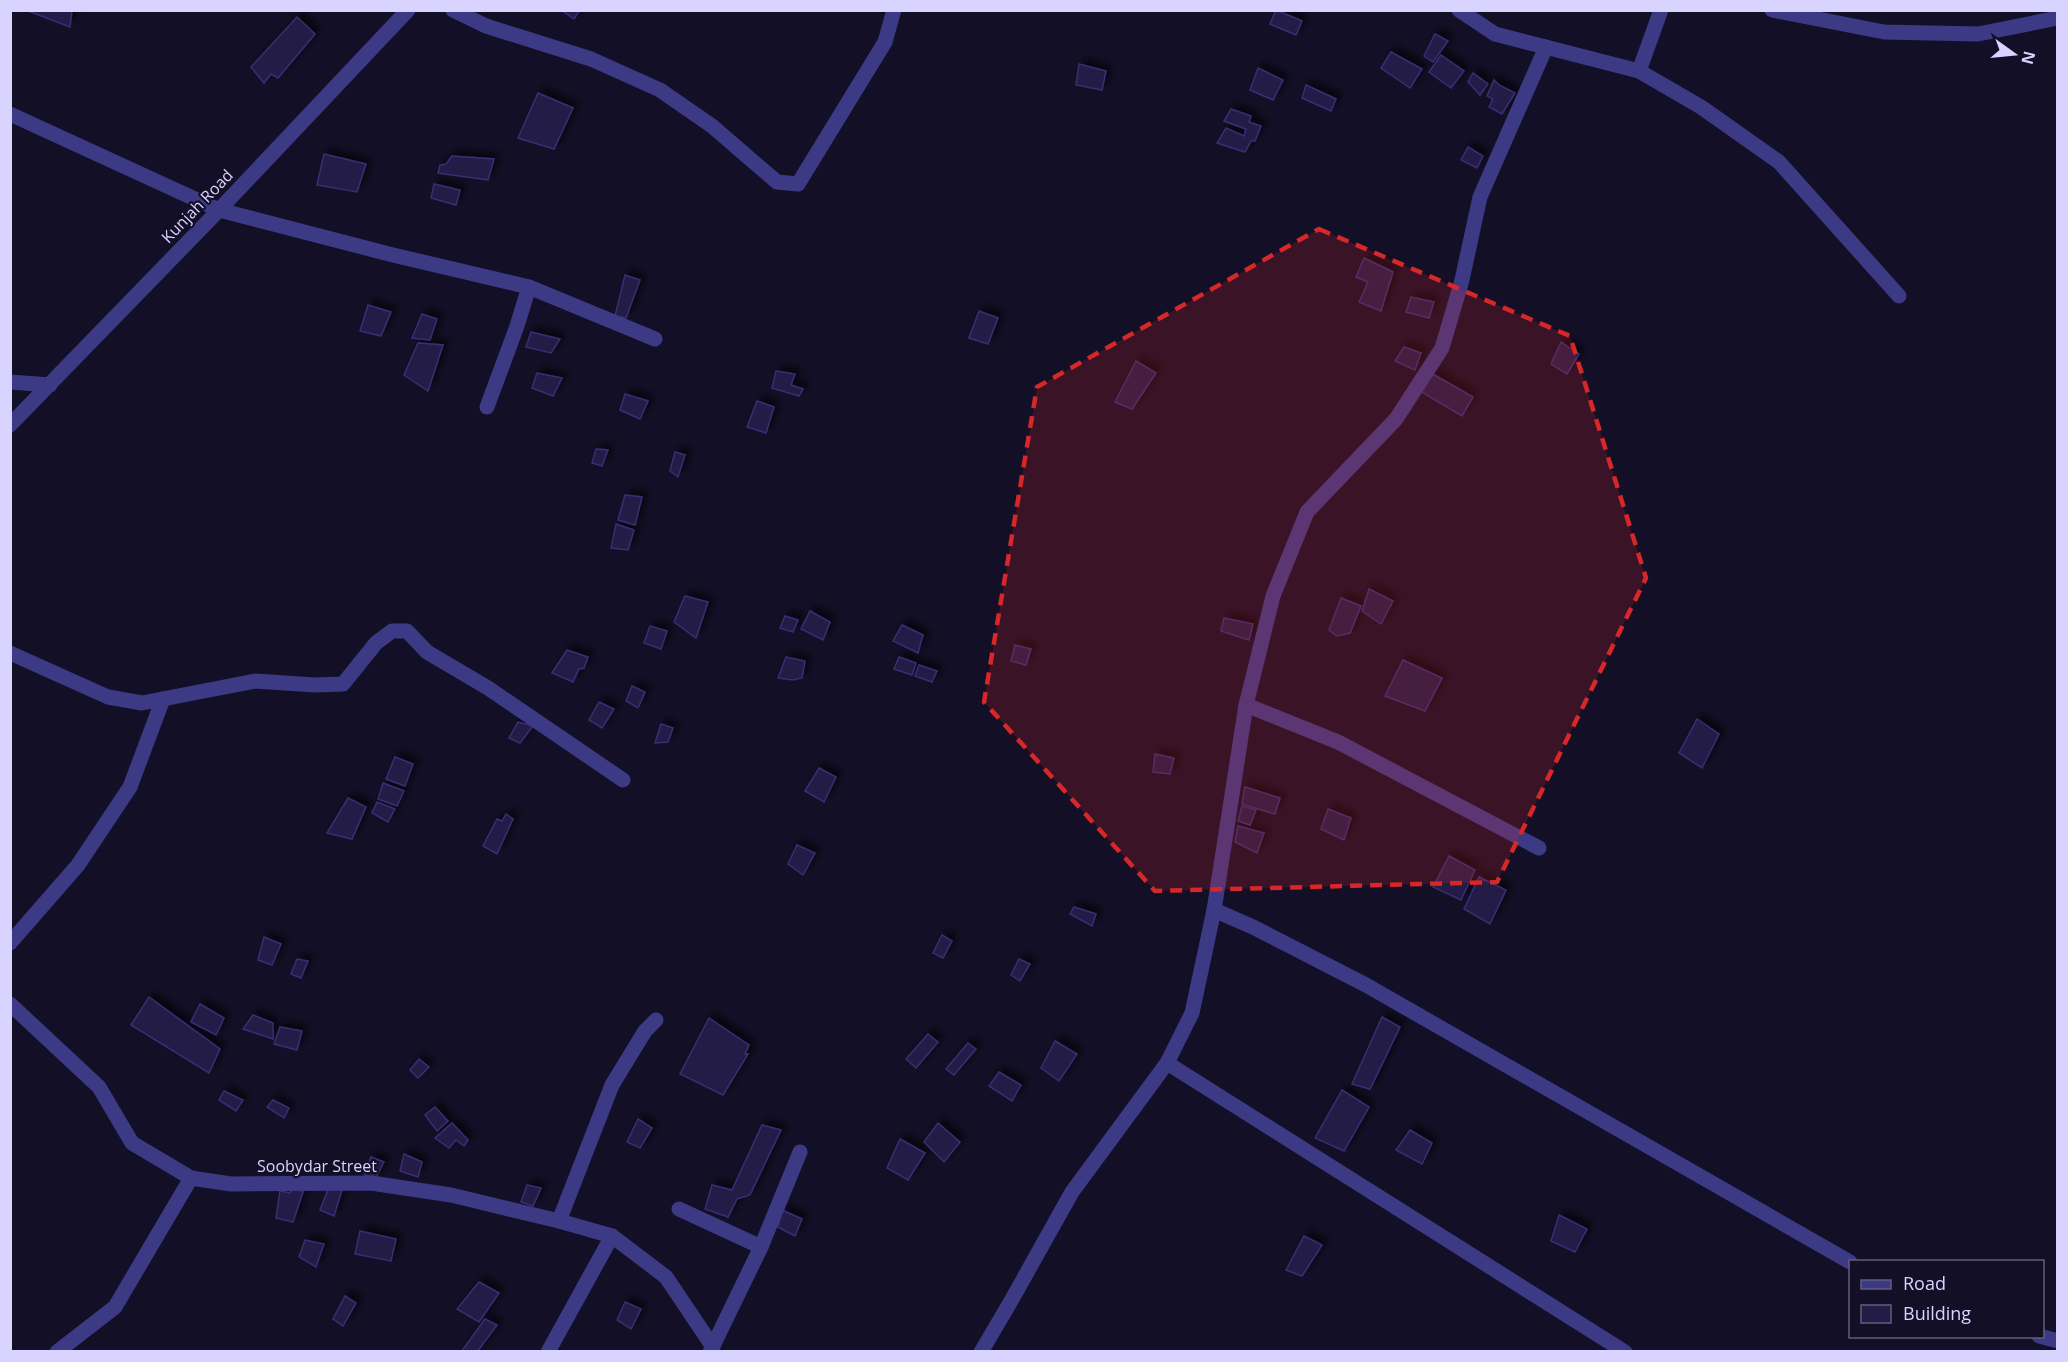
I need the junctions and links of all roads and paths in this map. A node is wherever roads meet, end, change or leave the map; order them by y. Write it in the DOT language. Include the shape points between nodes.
graph roads {
  1 [pos="408,10"];
  2 [pos="453,10"];
  3 [pos="894,10"];
  4 [pos="1459,10"];
  5 [pos="1661,10"];
  6 [pos="1772,10"];
  7 [pos="2058,18"];
  8 [pos="1546,47"];
  9 [pos="1639,71"];
  10 [pos="10,114"];
  11 [pos="219,210"];
  12 [pos="529,287"];
  13 [pos="1899,296"];
  14 [pos="655,339"];
  15 [pos="10,382"];
  16 [pos="50,385"];
  17 [pos="488,407"];
  18 [pos="10,425"];
  19 [pos="10,653"];
  20 [pos="163,699"];
  21 [pos="1246,705"];
  22 [pos="623,780"];
  23 [pos="1539,848"];
  24 [pos="1214,910"];
  25 [pos="10,943"];
  26 [pos="10,1004"];
  27 [pos="656,1020"];
  28 [pos="1167,1064"];
  29 [pos="800,1152"];
  30 [pos="191,1178"];
  31 [pos="679,1209"];
  32 [pos="559,1221"];
  33 [pos="612,1236"];
  34 [pos="761,1247"];
  35 [pos="1849,1261"];
  36 [pos="712,1349"];
  37 [pos="57,1352"];
  38 [pos="548,1352"];
  39 [pos="981,1352"];
  40 [pos="1625,1352"];
  1 -- 11 [label="street, Kunjah Road"];
  2 -- 3 [label="street" via="486,26 591,59 660,90 712,126 777,182 790,184 798,183 885,42"];
  4 -- 8 [label="street" via="1495,34"];
  5 -- 9 [label="street"];
  6 -- 7 [label="street" via="1884,32 1978,34"];
  8 -- 9 [label="street"];
  8 -- 21 [label="street" via="1480,197 1442,348 1396,419 1307,512 1273,596"];
  9 -- 13 [label="street" via="1701,107 1779,162"];
  10 -- 11 [label="street"];
  11 -- 12 [label="street"];
  11 -- 16 [label="street, Kunjah Road"];
  12 -- 14 [label="street"];
  12 -- 17 [label="street"];
  15 -- 16 [label="street"];
  16 -- 18 [label="street, Kunjah Road"];
  19 -- 20 [label="street" via="108,697 142,703"];
  20 -- 22 [label="street" via="255,681 343,684 376,643 392,632 406,631 427,652 488,688"];
  20 -- 25 [label="street" via="130,787 78,865"];
  21 -- 23 [label="street" via="1338,742"];
  21 -- 24 [label="street"];
  24 -- 28 [label="street" via="1192,1013"];
  24 -- 35 [label="street" via="1366,985"];
  26 -- 30 [label="street, Soobydar Street" via="99,1087 132,1143"];
  27 -- 32 [label="street" via="612,1085"];
  28 -- 39 [label="street" via="1071,1191"];
  28 -- 40 [label="street"];
  29 -- 34 [label="street"];
  30 -- 32 [label="street, Soobydar Street" via="231,1184 371,1182 452,1195"];
  30 -- 37 [label="street" via="115,1307"];
  31 -- 34 [label="street"];
  32 -- 33 [label="street, Soobydar Street"];
  33 -- 36 [label="street, Soobydar Street" via="666,1277"];
  33 -- 38 [label="street"];
  34 -- 36 [label="street"];
}
